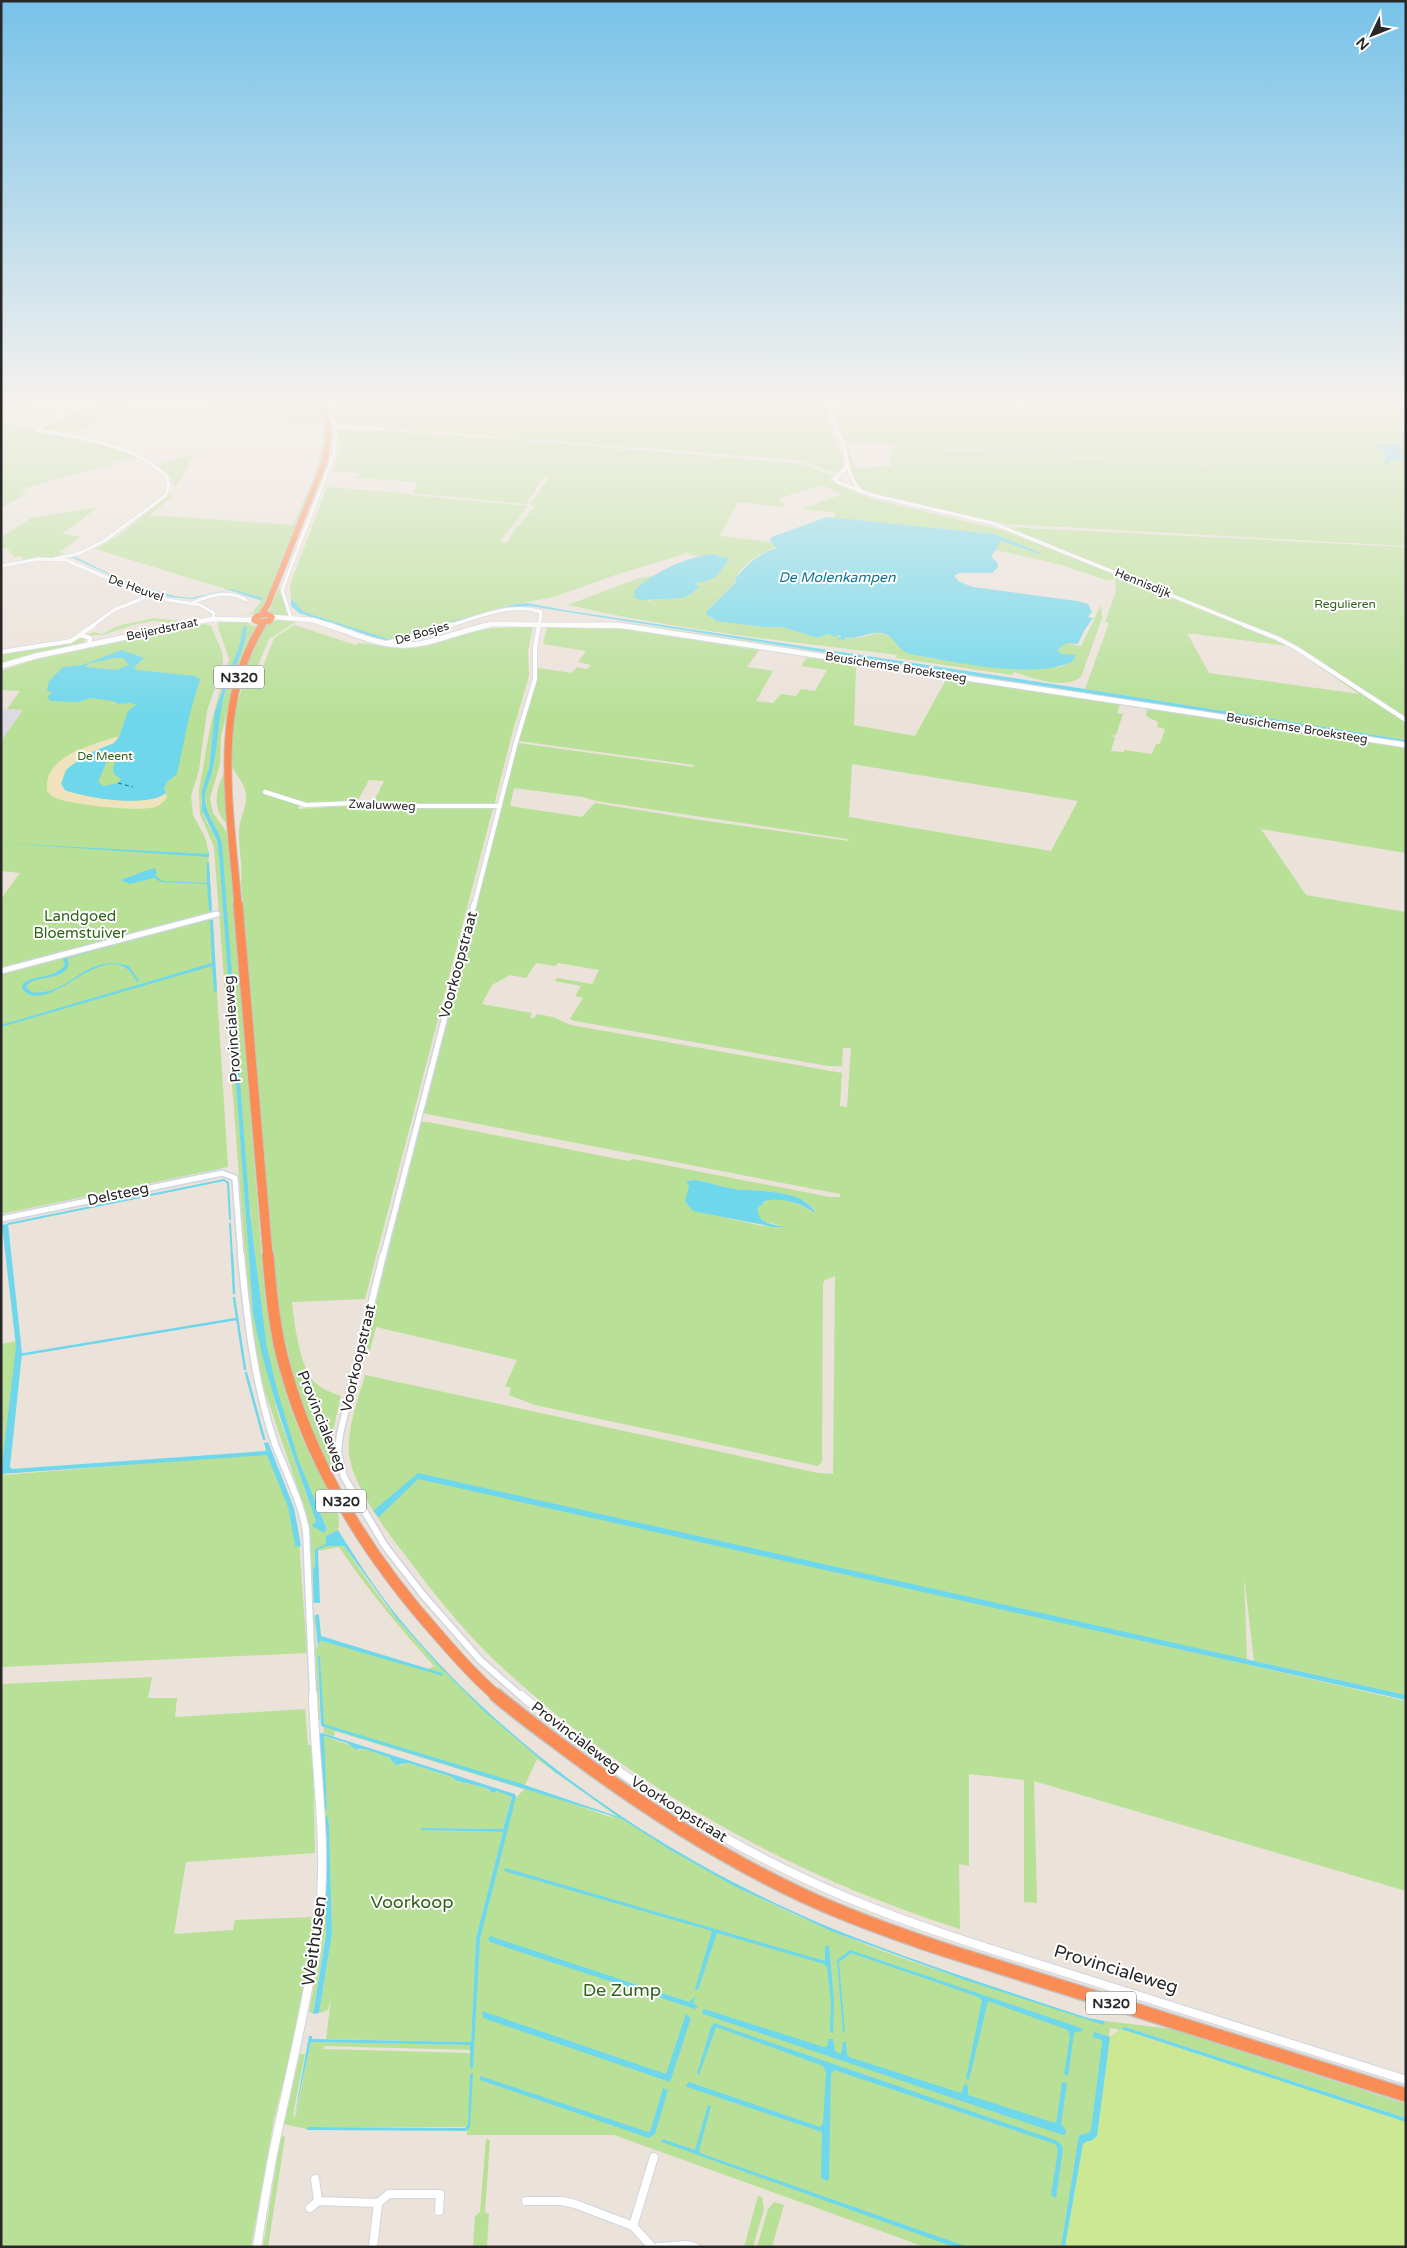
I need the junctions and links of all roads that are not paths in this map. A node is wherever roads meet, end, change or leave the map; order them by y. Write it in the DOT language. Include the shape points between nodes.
graph roads {
  1 [pos="151,507"];
  2 [pos="307,507"];
  3 [pos="314,507"];
  4 [pos="919,507"];
  5 [pos="54,559"];
  6 [pos="1,566"];
  7 [pos="151,595"];
  8 [pos="246,600"];
  9 [pos="192,603"];
  10 [pos="268,616"];
  11 [pos="291,618"];
  12 [pos="214,619"];
  13 [pos="258,620"];
  14 [pos="540,623"];
  15 [pos="80,636"];
  16 [pos="387,643"];
  17 [pos="89,644"];
  18 [pos="1,652"];
  19 [pos="1,666"];
  20 [pos="1406,720"];
  21 [pos="1406,745"];
  22 [pos="265,792"];
  23 [pos="500,806"];
  24 [pos="217,914"];
  25 [pos="1,971"];
  26 [pos="1,1219"];
  27 [pos="314,1724"];
  28 [pos="818,1884"];
  29 [pos="820,1902"];
  30 [pos="1406,2080"];
  31 [pos="1406,2095"];
  32 [pos="654,2157"];
  33 [pos="315,2179"];
  34 [pos="318,2201"];
  35 [pos="526,2201"];
  36 [pos="378,2204"];
  37 [pos="310,2208"];
  38 [pos="439,2211"];
  39 [pos="633,2226"];
  40 [pos="257,2247"];
  41 [pos="373,2247"];
  42 [pos="652,2247"];
  43 [pos="658,2247"];
  44 [pos="695,2247"];
  1 -- 5 [label="street" via="114,535 80,553"];
  2 -- 10 [label="highway" via="268,604"];
  3 -- 11 [label="street" via="282,590"];
  4 -- 20 [label="street, Hennisdijk" via="992,523 1279,639 1311,656"];
  5 -- 6 [label="street"];
  5 -- 7 [label="street, De Heuvel" via="72,561"];
  7 -- 9 [label="street, De Heuvel"];
  7 -- 15 [label="street" via="114,610"];
  8 -- 9 [label="street" via="224,594"];
  9 -- 12 [label="street, De Heuvel" via="210,609"];
  10 -- 11 [label="street, De Bosjes"];
  10 -- 13 [label="highway"];
  10 -- 13 [label="highway"];
  11 -- 16 [label="street, De Bosjes" via="313,620"];
  12 -- 13 [label="street, Beijerdstraat"];
  12 -- 17 [label="street, Beijerdstraat"];
  13 -- 29 [label="highway, Provincialeweg / N320" via="257,632 233,695 227,766 253,1110 279,1342 292,1393 316,1454 379,1561 414,1607 489,1689 641,1804 723,1854"];
  14 -- 16 [label="street, Beusichemse Broeksteeg" via="480,625 413,644"];
  14 -- 16 [label="street, De Bosjes" via="539,610 518,607"];
  14 -- 21 [label="street, Beusichemse Broeksteeg" via="618,625"];
  14 -- 23 [label="street, Voorkoopstraat" via="535,648 535,679"];
  15 -- 17 [label="street" via="90,638"];
  15 -- 18 [label="street" via="66,642"];
  17 -- 19 [label="street, Beijerdstraat"];
  22 -- 23 [label="street, Zwaluwweg" via="306,805"];
  23 -- 28 [label="street, Voorkoopstraat" via="362,1338 340,1434 338,1452 344,1477 385,1546 424,1595 480,1660 540,1712 650,1793 718,1834"];
  24 -- 25 [label="street"];
  26 -- 27 [label="street, Delsteeg" via="222,1173 235,1178 247,1325 257,1376 275,1443 302,1509 306,1530"];
  27 -- 40 [label="street, Weithusen" via="320,1822 319,1918 302,2024 273,2154"];
  28 -- 30 [label="street, Provincialeweg" via="985,1947"];
  29 -- 31 [label="highway, N320" via="958,1956"];
  32 -- 39 [label="street"];
  33 -- 34 [label="street"];
  34 -- 36 [label="street"];
  34 -- 37 [label="street"];
  35 -- 39 [label="street" via="562,2201"];
  36 -- 38 [label="street" via="389,2194 440,2194"];
  36 -- 41 [label="street"];
  39 -- 42 [label="street"];
  43 -- 44 [label="street"];
}
